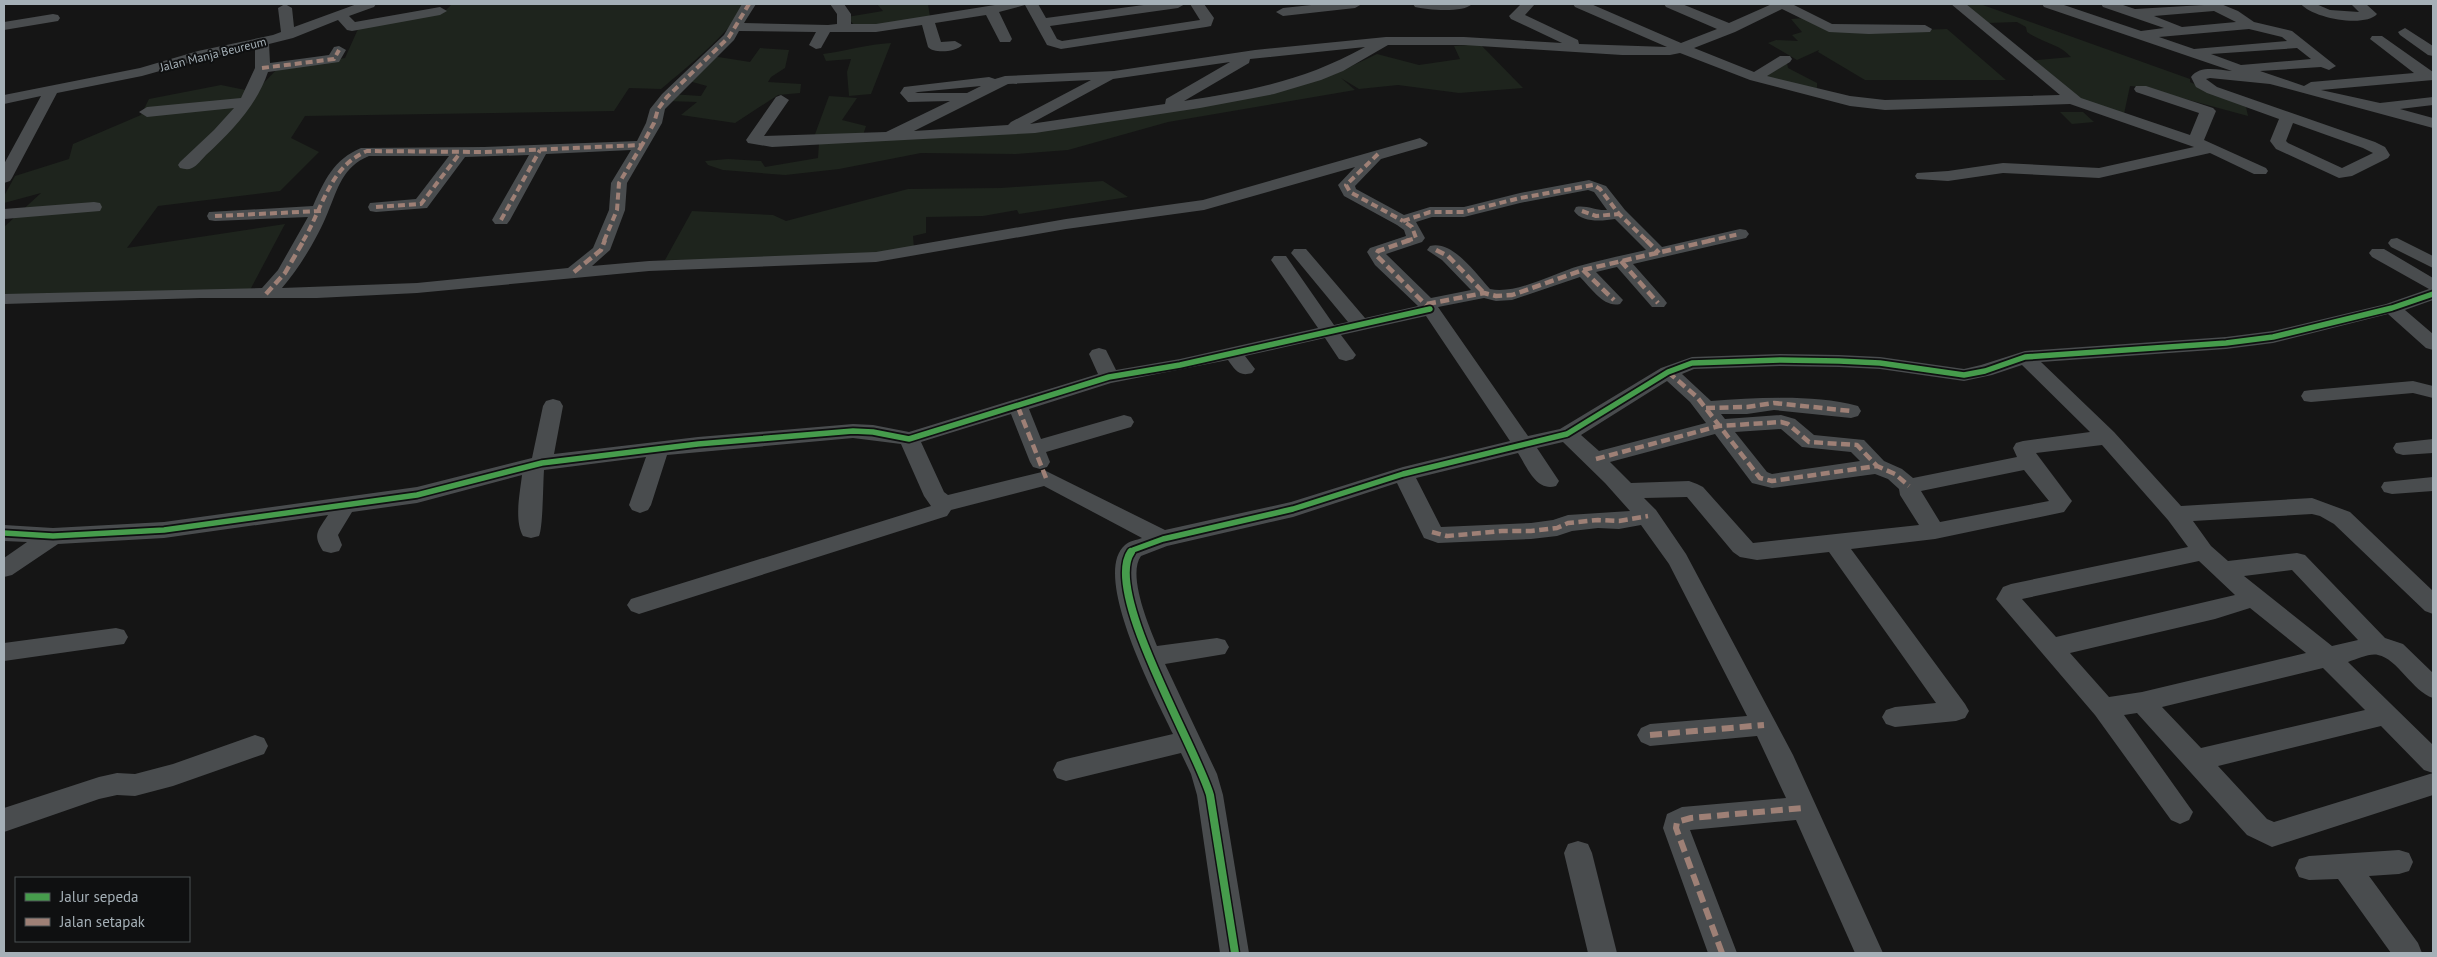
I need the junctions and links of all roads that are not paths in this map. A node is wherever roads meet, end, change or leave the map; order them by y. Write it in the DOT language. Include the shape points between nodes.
graph roads {
  1 [pos="749,4"];
  2 [pos="837,4"];
  3 [pos="1019,4"];
  4 [pos="1031,4"];
  5 [pos="1074,4"];
  6 [pos="1178,4"];
  7 [pos="1196,4"];
  8 [pos="1355,4"];
  9 [pos="1420,4"];
  10 [pos="1450,4"];
  11 [pos="1465,4"];
  12 [pos="1528,4"];
  13 [pos="1580,4"];
  14 [pos="1671,4"];
  15 [pos="1748,4"];
  16 [pos="1782,4"];
  17 [pos="1958,4"];
  18 [pos="2050,4"];
  19 [pos="2108,4"];
  20 [pos="2308,4"];
  21 [pos="2358,4"];
  22 [pos="362,5"];
  23 [pos="285,8"];
  24 [pos="991,10"];
  25 [pos="440,11"];
  26 [pos="1766,11"];
  27 [pos="1283,12"];
  28 [pos="2134,13"];
  29 [pos="340,14"];
  30 [pos="954,16"];
  31 [pos="1516,16"];
  32 [pos="1083,17"];
  33 [pos="53,18"];
  34 [pos="928,20"];
  35 [pos="1043,23"];
  36 [pos="2249,25"];
  37 [pos="4,26"];
  38 [pos="736,27"];
  39 [pos="826,28"];
  40 [pos="844,28"];
  41 [pos="1730,29"];
  42 [pos="1925,29"];
  43 [pos="2181,30"];
  44 [pos="2433,33"];
  45 [pos="288,34"];
  46 [pos="2140,34"];
  47 [pos="2377,38"];
  48 [pos="1004,39"];
  49 [pos="262,41"];
  50 [pos="1386,41"];
  51 [pos="1494,43"];
  52 [pos="2300,44"];
  53 [pos="816,45"];
  54 [pos="1582,48"];
  55 [pos="1681,49"];
  56 [pos="339,50"];
  57 [pos="2189,52"];
  58 [pos="2433,52"];
  59 [pos="1255,54"];
  60 [pos="1785,59"];
  61 [pos="2324,62"];
  62 [pos="167,65"];
  63 [pos="262,68"];
  64 [pos="2239,69"];
  65 [pos="1114,75"];
  66 [pos="2430,76"];
  67 [pos="1755,77"];
  68 [pos="1005,80"];
  69 [pos="2271,80"];
  70 [pos="2351,82"];
  71 [pos="164,83"];
  72 [pos="2295,88"];
  73 [pos="52,89"];
  74 [pos="2140,89"];
  75 [pos="972,95"];
  76 [pos="4,99"];
  77 [pos="2074,99"];
  78 [pos="781,100"];
  79 [pos="2433,101"];
  80 [pos="244,102"];
  81 [pos="1163,107"];
  82 [pos="2376,107"];
  83 [pos="148,112"];
  84 [pos="2287,118"];
  85 [pos="2433,123"];
  86 [pos="1007,130"];
  87 [pos="890,137"];
  88 [pos="2196,141"];
  89 [pos="1420,143"];
  90 [pos="21,145"];
  91 [pos="642,145"];
  92 [pos="4,146"];
  93 [pos="2212,148"];
  94 [pos="540,150"];
  95 [pos="460,153"];
  96 [pos="1378,154"];
  97 [pos="186,165"];
  98 [pos="2260,171"];
  99 [pos="1923,176"];
  100 [pos="4,178"];
  101 [pos="94,207"];
  102 [pos="376,207"];
  103 [pos="321,211"];
  104 [pos="1582,211"];
  105 [pos="4,214"];
  106 [pos="1619,214"];
  107 [pos="215,216"];
  108 [pos="501,220"];
  109 [pos="1403,221"];
  110 [pos="1740,234"];
  111 [pos="2397,243"];
  112 [pos="1436,250"];
  113 [pos="1300,253"];
  114 [pos="1659,253"];
  115 [pos="2378,253"];
  116 [pos="1280,260"];
  117 [pos="1621,261"];
  118 [pos="2433,263"];
  119 [pos="1583,270"];
  120 [pos="574,272"];
  121 [pos="2432,293"];
  122 [pos="266,294"];
  123 [pos="1484,294"];
  124 [pos="4,300"];
  125 [pos="1614,300"];
  126 [pos="1658,303"];
  127 [pos="1429,306"];
  128 [pos="2392,308"];
  129 [pos="1360,324"];
  130 [pos="1330,332"];
  131 [pos="2433,344"];
  132 [pos="1232,352"];
  133 [pos="1099,354"];
  134 [pos="1346,355"];
  135 [pos="2025,357"];
  136 [pos="1245,369"];
  137 [pos="1668,372"];
  138 [pos="1109,377"];
  139 [pos="2433,392"];
  140 [pos="2310,396"];
  141 [pos="552,406"];
  142 [pos="1018,407"];
  143 [pos="1706,408"];
  144 [pos="1851,411"];
  145 [pos="1124,422"];
  146 [pos="1718,426"];
  147 [pos="1568,434"];
  148 [pos="2107,438"];
  149 [pos="910,439"];
  150 [pos="1524,445"];
  151 [pos="2433,446"];
  152 [pos="1034,448"];
  153 [pos="2403,448"];
  154 [pos="659,449"];
  155 [pos="1596,459"];
  156 [pos="2029,462"];
  157 [pos="538,464"];
  158 [pos="1877,466"];
  159 [pos="1403,474"];
  160 [pos="1046,478"];
  161 [pos="1548,480"];
  162 [pos="2433,484"];
  163 [pos="1909,486"];
  164 [pos="2392,487"];
  165 [pos="1624,491"];
  166 [pos="944,504"];
  167 [pos="640,505"];
  168 [pos="344,507"];
  169 [pos="2176,514"];
  170 [pos="1648,516"];
  171 [pos="531,530"];
  172 [pos="1935,531"];
  173 [pos="4,533"];
  174 [pos="53,536"];
  175 [pos="1163,539"];
  176 [pos="1835,543"];
  177 [pos="332,545"];
  178 [pos="2203,552"];
  179 [pos="4,569"];
  180 [pos="2223,570"];
  181 [pos="2254,598"];
  182 [pos="639,605"];
  183 [pos="2433,605"];
  184 [pos="116,638"];
  185 [pos="2377,645"];
  186 [pos="1217,647"];
  187 [pos="2051,648"];
  188 [pos="4,652"];
  189 [pos="1149,656"];
  190 [pos="2327,656"];
  191 [pos="2433,688"];
  192 [pos="2142,702"];
  193 [pos="2104,708"];
  194 [pos="2385,715"];
  195 [pos="1895,717"];
  196 [pos="1764,725"];
  197 [pos="1650,735"];
  198 [pos="1189,741"];
  199 [pos="255,746"];
  200 [pos="2194,761"];
  201 [pos="2433,762"];
  202 [pos="1066,770"];
  203 [pos="2433,784"];
  204 [pos="1803,808"];
  205 [pos="2180,812"];
  206 [pos="4,820"];
  207 [pos="1578,853"];
  208 [pos="2399,862"];
  209 [pos="2344,865"];
  210 [pos="2309,868"];
  211 [pos="1235,953"];
  212 [pos="1603,953"];
  213 [pos="1722,953"];
  214 [pos="1869,953"];
  215 [pos="2408,953"];
  1 -- 38 [label="street"];
  2 -- 40 [label="street" via="844,14"];
  3 -- 24 [label="street"];
  4 -- 35 [label="street"];
  5 -- 32 [label="street"];
  6 -- 32 [label="street"];
  7 -- 35 [label="street" via="1207,18 1206,23 1066,45 1054,44"];
  8 -- 27 [label="street"];
  9 -- 10 [label="street"];
  10 -- 11 [label="street"];
  12 -- 31 [label="street"];
  13 -- 55 [label="street"];
  14 -- 41 [label="street"];
  15 -- 26 [label="street"];
  16 -- 26 [label="street"];
  16 -- 42 [label="street" via="1829,28"];
  17 -- 77 [label="street"];
  18 -- 46 [label="street"];
  19 -- 28 [label="street"];
  20 -- 21 [label="street" via="2328,14 2370,14"];
  22 -- 29 [label="street, Jalan Manja Beureum"];
  23 -- 45 [label="street"];
  24 -- 30 [label="street"];
  24 -- 48 [label="street"];
  25 -- 29 [label="street" via="352,27"];
  26 -- 41 [label="street"];
  28 -- 36 [label="street" via="2216,7"];
  28 -- 43 [label="street"];
  29 -- 45 [label="street, Jalan Manja Beureum"];
  30 -- 34 [label="street"];
  30 -- 34 [label="street" via="960,41 934,47"];
  31 -- 51 [label="street"];
  31 -- 54 [label="street"];
  32 -- 35 [label="street"];
  33 -- 37 [label="street"];
  34 -- 40 [label="street" via="876,28"];
  36 -- 43 [label="street"];
  36 -- 52 [label="street" via="2287,34"];
  38 -- 39 [label="street"];
  38 -- 91 [label="street" via="667,97"];
  39 -- 40 [label="street"];
  39 -- 53 [label="street"];
  41 -- 55 [label="street"];
  43 -- 46 [label="street"];
  44 -- 58 [label="street" via="2405,32"];
  45 -- 49 [label="street, Jalan Manja Beureum"];
  46 -- 57 [label="street"];
  47 -- 66 [label="street"];
  49 -- 62 [label="street, Jalan Manja Beureum"];
  49 -- 63 [label="street"];
  50 -- 51 [label="street"];
  50 -- 59 [label="street"];
  50 -- 81 [label="street" via="1338,68 1298,83 1234,97"];
  51 -- 54 [label="street"];
  52 -- 57 [label="street"];
  52 -- 61 [label="street"];
  54 -- 55 [label="street" via="1656,52"];
  55 -- 67 [label="street"];
  56 -- 63 [label="street" via="334,59"];
  57 -- 64 [label="street"];
  59 -- 65 [label="street"];
  59 -- 81 [label="street"];
  60 -- 67 [label="street"];
  61 -- 64 [label="street"];
  61 -- 70 [label="street"];
  62 -- 71 [label="street"];
  62 -- 73 [label="street, Jalan Manja Beureum"];
  63 -- 80 [label="street" via="256,87"];
  64 -- 69 [label="street"];
  65 -- 68 [label="street"];
  65 -- 86 [label="street"];
  66 -- 70 [label="street"];
  67 -- 77 [label="street" via="1867,104"];
  68 -- 75 [label="street"];
  68 -- 75 [label="street" via="918,88 907,93 913,99"];
  69 -- 72 [label="street"];
  69 -- 84 [label="street" via="2209,73 2198,77 2201,84 2212,90"];
  70 -- 72 [label="street"];
  72 -- 82 [label="street"];
  73 -- 76 [label="street, Jalan Manja Beureum"];
  73 -- 90 [label="street"];
  74 -- 88 [label="street" via="2208,111"];
  75 -- 87 [label="street"];
  77 -- 88 [label="street"];
  78 -- 87 [label="street" via="754,140"];
  79 -- 82 [label="street"];
  80 -- 83 [label="street"];
  80 -- 97 [label="street" via="218,137"];
  81 -- 86 [label="street" via="1059,125"];
  82 -- 85 [label="street"];
  84 -- 84 [label="street" via="2278,141 2282,146 2335,172 2346,173 2382,155 2369,146"];
  86 -- 87 [label="street"];
  88 -- 93 [label="street"];
  89 -- 96 [label="street"];
  90 -- 92 [label="street"];
  90 -- 100 [label="street"];
  91 -- 94 [label="street"];
  91 -- 120 [label="street" via="619,182 618,210 601,250"];
  93 -- 98 [label="street"];
  93 -- 99 [label="street" via="2099,173 2002,168 1948,176"];
  94 -- 95 [label="street"];
  94 -- 108 [label="street"];
  95 -- 102 [label="street" via="421,204"];
  95 -- 103 [label="street" via="360,153 335,175"];
  96 -- 109 [label="street" via="1346,185 1350,192"];
  96 -- 120 [label="street" via="1204,205 1066,224 876,257 659,265"];
  101 -- 105 [label="street"];
  103 -- 107 [label="street"];
  103 -- 122 [label="street" via="285,273"];
  104 -- 106 [label="street" via="1596,216"];
  106 -- 109 [label="street" via="1600,189 1589,185 1464,212 1430,212"];
  106 -- 114 [label="street"];
  109 -- 127 [label="street" via="1412,228 1416,238 1378,251 1376,255"];
  110 -- 114 [label="street"];
  111 -- 118 [label="street"];
  112 -- 123 [label="street" via="1448,256"];
  113 -- 129 [label="street"];
  114 -- 117 [label="street"];
  115 -- 121 [label="street"];
  116 -- 130 [label="street"];
  117 -- 119 [label="street"];
  117 -- 126 [label="street"];
  119 -- 123 [label="street" via="1512,295"];
  119 -- 125 [label="street"];
  120 -- 122 [label="street" via="417,288"];
  121 -- 128 [label="street"];
  122 -- 124 [label="street" via="178,293"];
  123 -- 127 [label="street"];
  127 -- 129 [label="street"];
  127 -- 150 [label="street"];
  128 -- 131 [label="street"];
  128 -- 135 [label="street" via="2249,341"];
  129 -- 130 [label="street"];
  130 -- 132 [label="street"];
  130 -- 134 [label="street"];
  132 -- 136 [label="street"];
  132 -- 138 [label="street"];
  133 -- 138 [label="street"];
  135 -- 137 [label="street" via="1985,372 1964,375 1880,363 1781,360 1699,362 1678,366"];
  135 -- 148 [label="street"];
  137 -- 143 [label="street"];
  137 -- 147 [label="street"];
  138 -- 142 [label="street"];
  139 -- 140 [label="street" via="2413,387"];
  141 -- 157 [label="street"];
  142 -- 149 [label="street"];
  142 -- 152 [label="street"];
  143 -- 144 [label="street" via="1774,403"];
  143 -- 146 [label="street"];
  145 -- 152 [label="street"];
  146 -- 155 [label="street"];
  146 -- 158 [label="street" via="1784,422 1809,442 1856,445"];
  146 -- 158 [label="street" via="1756,474 1766,480 1834,474"];
  147 -- 150 [label="street"];
  147 -- 155 [label="street"];
  148 -- 156 [label="street" via="2023,448"];
  148 -- 169 [label="street"];
  149 -- 154 [label="street" via="853,431"];
  149 -- 166 [label="street" via="935,496"];
  150 -- 159 [label="street"];
  150 -- 161 [label="street"];
  151 -- 153 [label="street"];
  152 -- 160 [label="street"];
  154 -- 157 [label="street"];
  154 -- 167 [label="street"];
  155 -- 165 [label="street"];
  156 -- 163 [label="street"];
  156 -- 172 [label="street" via="2061,504"];
  157 -- 168 [label="street" via="417,495"];
  157 -- 171 [label="street" via="530,501"];
  158 -- 163 [label="street" via="1892,472"];
  159 -- 170 [label="street" via="1432,532 1438,535 1531,531 1557,528 1568,523"];
  159 -- 175 [label="street" via="1293,509"];
  160 -- 166 [label="street"];
  160 -- 175 [label="street"];
  162 -- 164 [label="street"];
  163 -- 172 [label="street" via="1911,495"];
  165 -- 170 [label="street"];
  165 -- 176 [label="street" via="1690,489 1748,551"];
  166 -- 182 [label="street" via="939,511"];
  168 -- 174 [label="street" via="164,530"];
  168 -- 177 [label="street" via="326,535"];
  169 -- 178 [label="street"];
  169 -- 183 [label="street" via="2312,506 2328,511 2342,518"];
  170 -- 196 [label="street" via="1678,560"];
  172 -- 176 [label="street"];
  173 -- 174 [label="street"];
  174 -- 179 [label="street"];
  175 -- 189 [label="street" via="1133,550 1125,566 1134,616"];
  176 -- 195 [label="street" via="1956,711"];
  178 -- 180 [label="street"];
  178 -- 187 [label="street" via="2008,596"];
  180 -- 181 [label="street"];
  180 -- 185 [label="street" via="2297,561"];
  181 -- 187 [label="street"];
  181 -- 190 [label="street"];
  184 -- 188 [label="street"];
  185 -- 190 [label="street"];
  185 -- 191 [label="street" via="2394,652"];
  186 -- 189 [label="street"];
  187 -- 193 [label="street"];
  189 -- 198 [label="street"];
  190 -- 192 [label="street"];
  190 -- 194 [label="street"];
  192 -- 193 [label="street"];
  192 -- 200 [label="street"];
  193 -- 205 [label="street"];
  194 -- 200 [label="street"];
  194 -- 201 [label="street"];
  196 -- 197 [label="street"];
  196 -- 204 [label="street"];
  198 -- 202 [label="street"];
  198 -- 211 [label="street" via="1210,796"];
  199 -- 206 [label="street" via="173,774 135,785 100,788"];
  200 -- 203 [label="street" via="2257,827 2272,835"];
  204 -- 213 [label="street" via="1677,822 1676,828"];
  204 -- 214 [label="street"];
  207 -- 212 [label="street"];
  208 -- 209 [label="street"];
  209 -- 210 [label="street"];
  209 -- 215 [label="street"];
}
